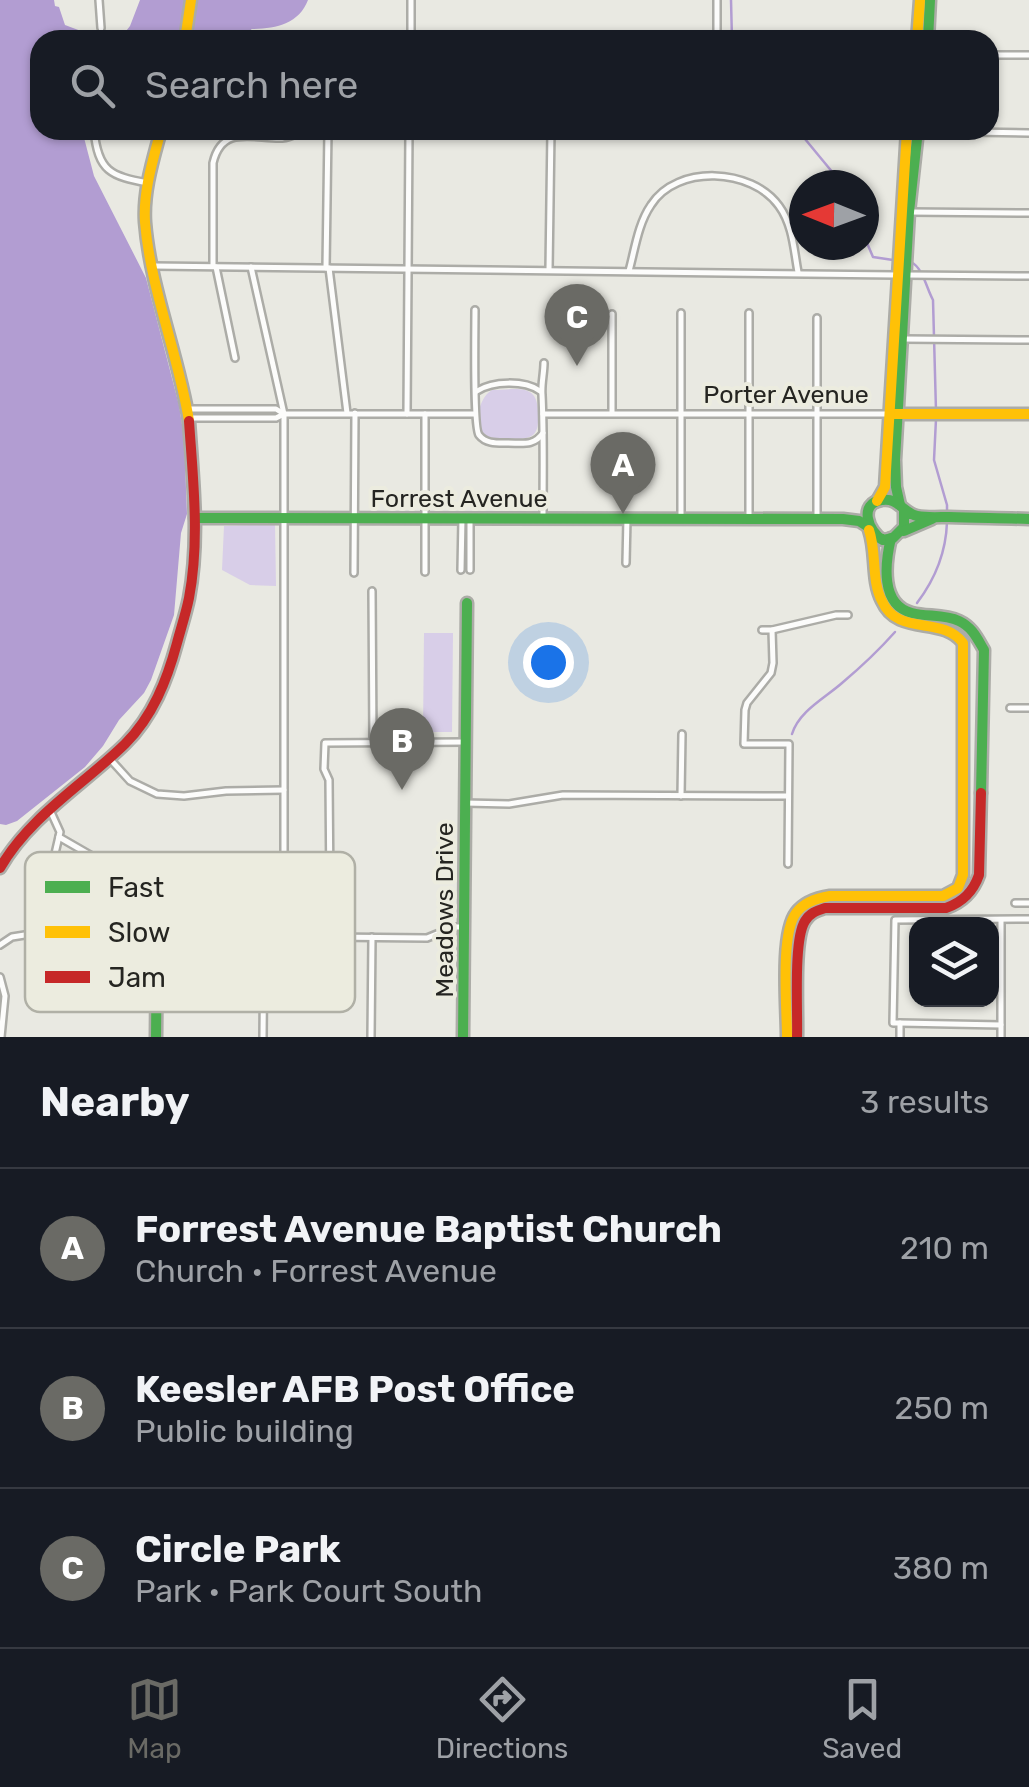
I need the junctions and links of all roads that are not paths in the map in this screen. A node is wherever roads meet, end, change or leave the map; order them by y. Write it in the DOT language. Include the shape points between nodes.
graph roads {
  1 [pos="99,0"];
  2 [pos="191,0"];
  3 [pos="411,0"];
  4 [pos="717,0"];
  5 [pos="920,0"];
  6 [pos="930,0"];
  7 [pos="102,28"];
  8 [pos="186,30"];
  9 [pos="411,30"];
  10 [pos="717,30"];
  11 [pos="918,30"];
  12 [pos="928,30"];
  13 [pos="999,55"];
  14 [pos="1029,56"];
  15 [pos="999,132"];
  16 [pos="1029,133"];
  17 [pos="96,140"];
  18 [pos="158,140"];
  19 [pos="228,140"];
  20 [pos="328,140"];
  21 [pos="409,140"];
  22 [pos="551,140"];
  23 [pos="912,140"];
  24 [pos="913,140"];
  25 [pos="148,183"];
  26 [pos="909,212"];
  27 [pos="1029,212"];
  28 [pos="153,266"];
  29 [pos="214,267"];
  30 [pos="904,267"];
  31 [pos="251,268"];
  32 [pos="328,268"];
  33 [pos="408,269"];
  34 [pos="549,270"];
  35 [pos="629,270"];
  36 [pos="798,272"];
  37 [pos="1029,276"];
  38 [pos="475,310"];
  39 [pos="681,313"];
  40 [pos="749,313"];
  41 [pos="612,314"];
  42 [pos="817,318"];
  43 [pos="903,339"];
  44 [pos="1029,340"];
  45 [pos="235,358"];
  46 [pos="544,363"];
  47 [pos="476,391"];
  48 [pos="540,392"];
  49 [pos="189,413"];
  50 [pos="351,413"];
  51 [pos="612,413"];
  52 [pos="284,414"];
  53 [pos="406,414"];
  54 [pos="425,414"];
  55 [pos="474,414"];
  56 [pos="544,414"];
  57 [pos="681,414"];
  58 [pos="749,414"];
  59 [pos="817,414"];
  60 [pos="894,414"];
  61 [pos="1029,414"];
  62 [pos="544,433"];
  63 [pos="875,503"];
  64 [pos="902,508"];
  65 [pos="283,517"];
  66 [pos="195,518"];
  67 [pos="354,518"];
  68 [pos="466,518"];
  69 [pos="543,518"];
  70 [pos="627,518"];
  71 [pos="749,518"];
  72 [pos="817,518"];
  73 [pos="944,518"];
  74 [pos="1029,518"];
  75 [pos="425,519"];
  76 [pos="681,519"];
  77 [pos="843,519"];
  78 [pos="868,528"];
  79 [pos="896,536"];
  80 [pos="626,563"];
  81 [pos="462,570"];
  82 [pos="470,570"];
  83 [pos="425,572"];
  84 [pos="354,573"];
  85 [pos="882,576"];
  86 [pos="372,591"];
  87 [pos="466,604"];
  88 [pos="848,615"];
  89 [pos="762,630"];
  90 [pos="772,630"];
  91 [pos="1010,708"];
  92 [pos="1029,708"];
  93 [pos="682,734"];
  94 [pos="465,742"];
  95 [pos="372,743"];
  96 [pos="109,758"];
  97 [pos="284,790"];
  98 [pos="682,796"];
  99 [pos="788,796"];
  100 [pos="465,804"];
  101 [pos="50,810"];
  102 [pos="59,836"];
  103 [pos="56,852"];
  104 [pos="86,852"];
  105 [pos="284,852"];
  106 [pos="330,852"];
  107 [pos="788,864"];
  108 [pos="0,868"];
  109 [pos="1015,903"];
  110 [pos="1029,903"];
  111 [pos="1002,919"];
  112 [pos="1029,919"];
  113 [pos="464,927"];
  114 [pos="25,935"];
  115 [pos="355,937"];
  116 [pos="372,938"];
  117 [pos="0,945"];
  118 [pos="0,978"];
  119 [pos="1,1022"];
  120 [pos="900,1023"];
  121 [pos="1002,1024"];
  122 [pos="1,1037"];
  123 [pos="371,1037"];
  124 [pos="463,1037"];
  125 [pos="787,1037"];
  126 [pos="797,1037"];
  127 [pos="900,1037"];
  128 [pos="1001,1037"];
  1 -- 7 [label="street"];
  2 -- 8 [label="main road"];
  3 -- 9 [label="street"];
  4 -- 10 [label="street"];
  5 -- 11 [label="main road"];
  6 -- 12 [label="main road"];
  13 -- 14 [label="street"];
  15 -- 16 [label="street"];
  17 -- 25 [label="street" via="108,171"];
  18 -- 25 [label="main road"];
  19 -- 29 [label="street" via="213,163"];
  20 -- 32 [label="street"];
  21 -- 33 [label="street"];
  22 -- 34 [label="street"];
  23 -- 30 [label="main road"];
  24 -- 26 [label="main road"];
  25 -- 28 [label="main road" via="146,233"];
  26 -- 27 [label="street"];
  26 -- 30 [label="main road"];
  28 -- 29 [label="street"];
  28 -- 49 [label="main road"];
  29 -- 31 [label="street"];
  29 -- 45 [label="street"];
  30 -- 36 [label="street"];
  30 -- 37 [label="street" via="928,275"];
  30 -- 43 [label="main road"];
  30 -- 60 [label="main road"];
  31 -- 32 [label="street"];
  31 -- 52 [label="street"];
  32 -- 33 [label="street"];
  32 -- 50 [label="street"];
  33 -- 34 [label="street"];
  33 -- 53 [label="street"];
  34 -- 35 [label="street"];
  35 -- 36 [label="street"];
  35 -- 36 [label="street" via="656,197 708,176 743,181 772,197 786,217"];
  38 -- 47 [label="street"];
  39 -- 57 [label="street"];
  40 -- 58 [label="street"];
  41 -- 51 [label="street"];
  42 -- 59 [label="street"];
  43 -- 44 [label="street"];
  43 -- 60 [label="main road"];
  46 -- 48 [label="street"];
  47 -- 48 [label="street" via="514,384"];
  47 -- 55 [label="street"];
  48 -- 56 [label="street"];
  49 -- 52 [label="street"];
  49 -- 66 [label="main road"];
  50 -- 52 [label="street"];
  50 -- 53 [label="street"];
  50 -- 67 [label="street"];
  51 -- 56 [label="street, Porter Avenue"];
  51 -- 57 [label="street, Porter Avenue"];
  52 -- 65 [label="street"];
  53 -- 54 [label="street"];
  54 -- 55 [label="street"];
  54 -- 75 [label="street"];
  55 -- 62 [label="street" via="476,432 486,442 532,443"];
  56 -- 62 [label="street"];
  57 -- 58 [label="street, Porter Avenue"];
  57 -- 76 [label="street"];
  58 -- 59 [label="street, Porter Avenue"];
  58 -- 71 [label="street"];
  59 -- 60 [label="street, Porter Avenue"];
  59 -- 72 [label="street"];
  60 -- 61 [label="main road, Porter Avenue"];
  60 -- 63 [label="main road" via="885,487"];
  60 -- 64 [label="main road"];
  62 -- 69 [label="street"];
  63 -- 64 [label="main road" via="889,500"];
  63 -- 77 [label="main road, Forrest Avenue"];
  63 -- 78 [label="main road"];
  64 -- 73 [label="main road"];
  64 -- 79 [label="main road" via="906,523"];
  65 -- 66 [label="main road, Forrest Avenue"];
  65 -- 67 [label="main road, Forrest Avenue"];
  65 -- 97 [label="street"];
  66 -- 96 [label="main road" via="189,598 169,672 140,728"];
  67 -- 75 [label="main road, Forrest Avenue"];
  67 -- 84 [label="street"];
  68 -- 69 [label="main road, Forrest Avenue"];
  68 -- 75 [label="main road, Forrest Avenue"];
  68 -- 81 [label="street"];
  68 -- 82 [label="street"];
  69 -- 70 [label="main road, Forrest Avenue"];
  70 -- 76 [label="main road, Forrest Avenue"];
  70 -- 80 [label="street"];
  71 -- 72 [label="main road, Forrest Avenue"];
  71 -- 76 [label="main road, Forrest Avenue"];
  72 -- 77 [label="main road, Forrest Avenue"];
  73 -- 74 [label="main road"];
  73 -- 79 [label="main road"];
  75 -- 83 [label="street"];
  77 -- 78 [label="main road, Forrest Avenue"];
  78 -- 79 [label="main road" via="879,538"];
  78 -- 85 [label="main road"];
  79 -- 85 [label="main road"];
  85 -- 125 [label="main road" via="881,601 894,618 948,628 963,644 963,875 954,892 943,896 824,896 802,907 788,936"];
  85 -- 126 [label="main road" via="900,609 958,618 984,650 978,875 968,896 946,908 832,906 809,914 798,937"];
  86 -- 95 [label="street"];
  87 -- 94 [label="main road, Meadows Drive"];
  88 -- 90 [label="street"];
  89 -- 90 [label="street"];
  90 -- 99 [label="street" via="772,673 747,703 744,744 789,744"];
  91 -- 92 [label="street"];
  93 -- 98 [label="street"];
  94 -- 95 [label="street"];
  94 -- 100 [label="main road, Meadows Drive"];
  95 -- 106 [label="street" via="332,742 324,748"];
  96 -- 97 [label="street" via="130,781 157,794"];
  96 -- 101 [label="main road"];
  97 -- 105 [label="street"];
  98 -- 99 [label="street"];
  98 -- 100 [label="street" via="563,795"];
  99 -- 107 [label="street"];
  100 -- 113 [label="main road, Meadows Drive"];
  101 -- 102 [label="street"];
  101 -- 108 [label="main road"];
  102 -- 103 [label="street"];
  102 -- 104 [label="street"];
  109 -- 110 [label="street"];
  111 -- 112 [label="street"];
  111 -- 120 [label="street" via="895,920 893,1023"];
  111 -- 121 [label="street"];
  113 -- 116 [label="street" via="426,938"];
  113 -- 124 [label="main road, Meadows Drive"];
  114 -- 117 [label="street"];
  115 -- 116 [label="street"];
  116 -- 123 [label="street"];
  118 -- 119 [label="street" via="6,996"];
  119 -- 122 [label="street"];
  120 -- 121 [label="street"];
  120 -- 127 [label="street"];
  121 -- 128 [label="street"];
}
